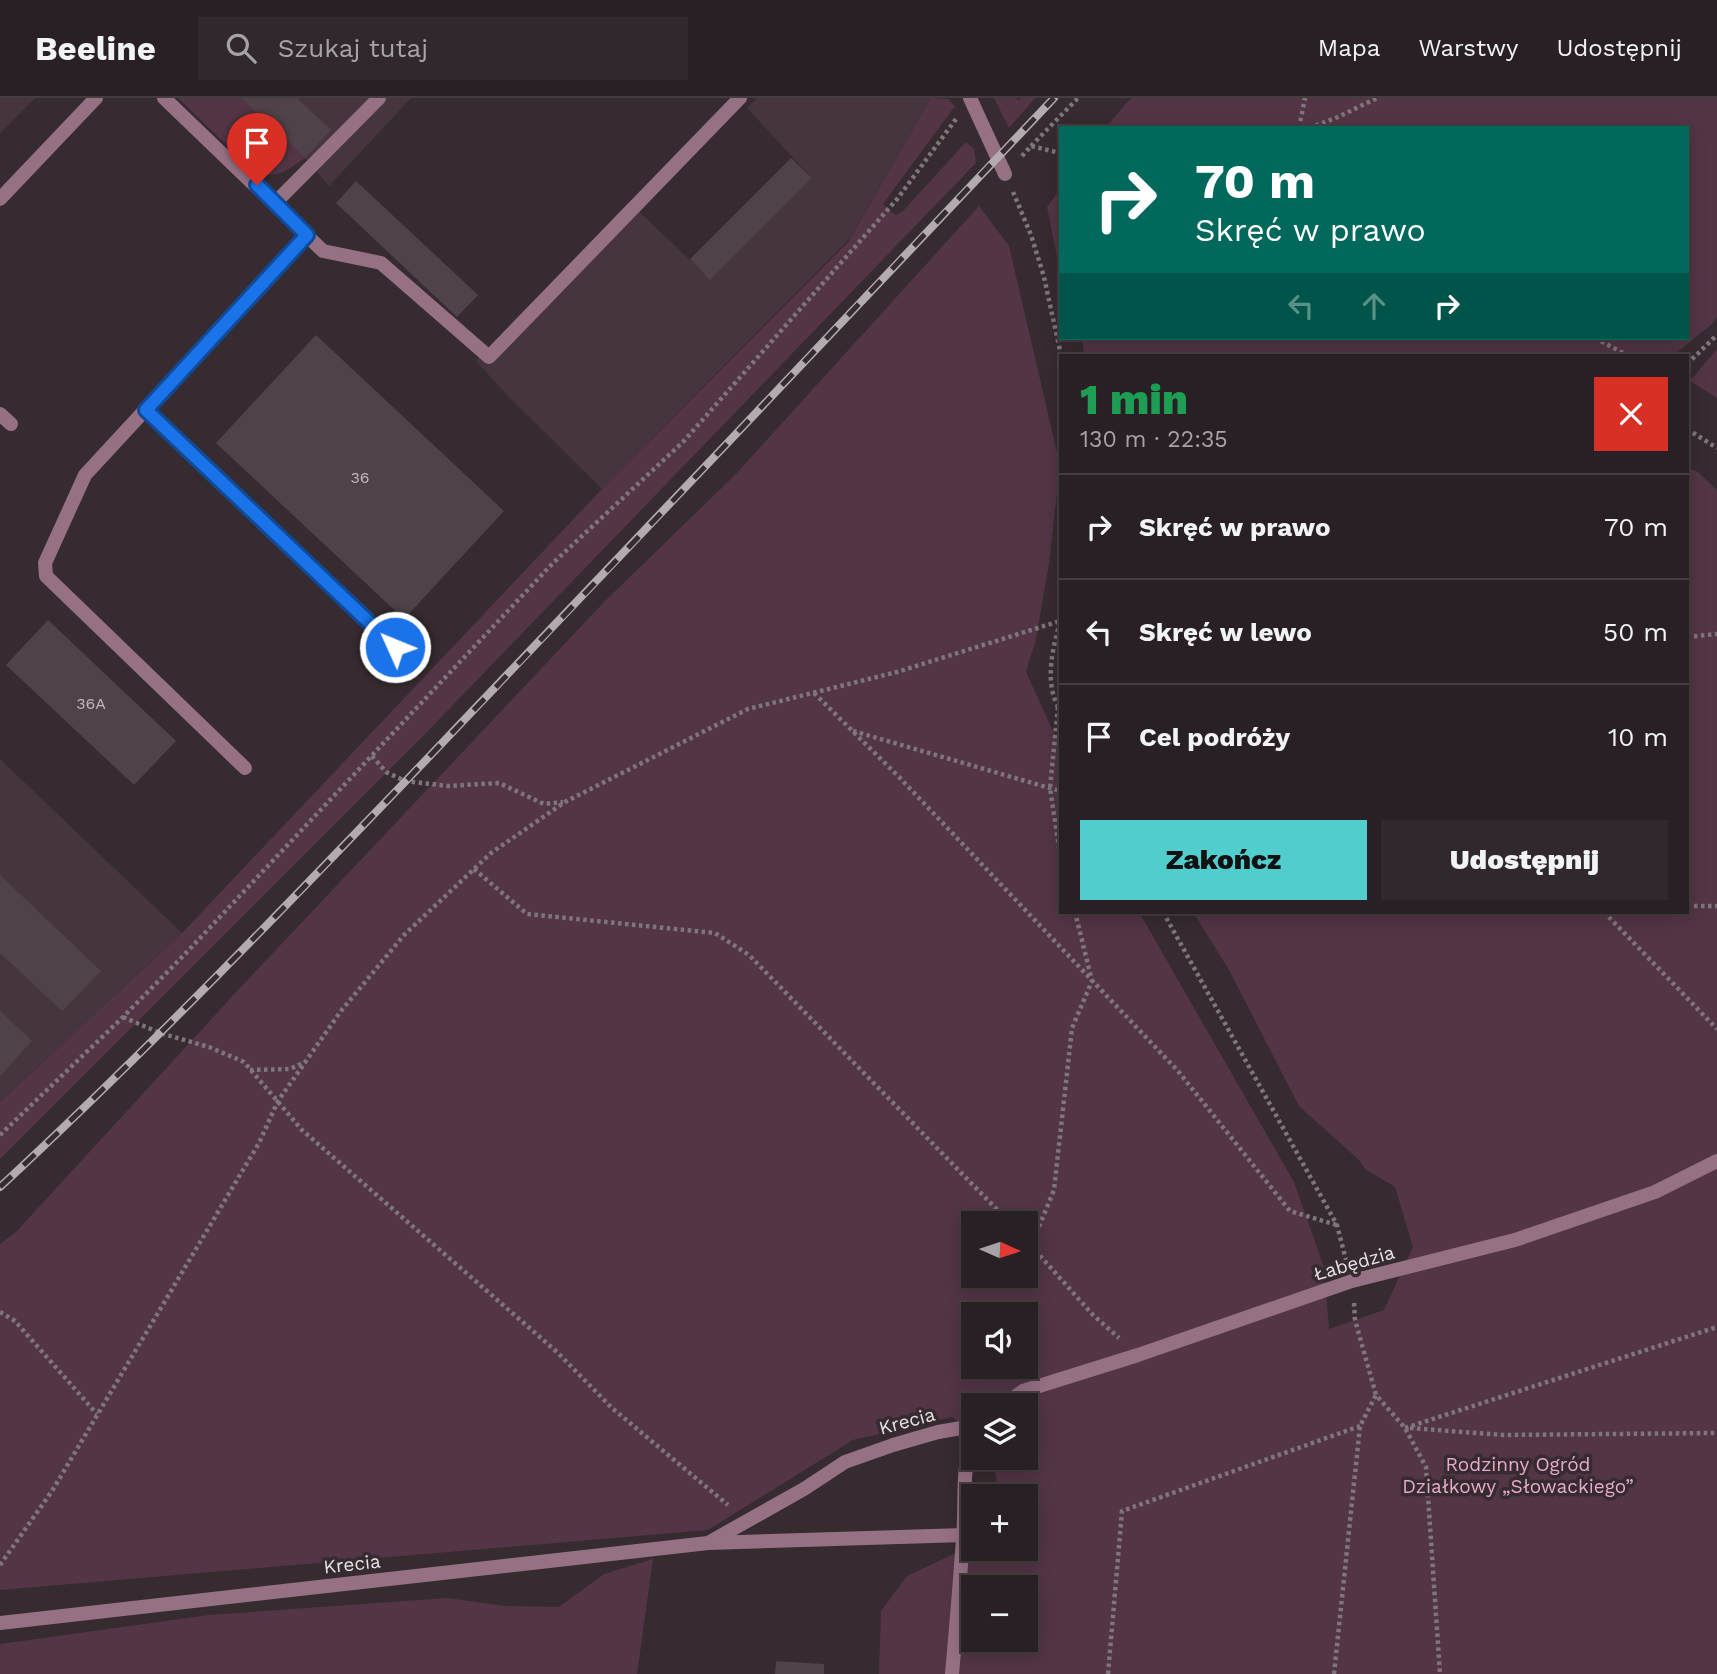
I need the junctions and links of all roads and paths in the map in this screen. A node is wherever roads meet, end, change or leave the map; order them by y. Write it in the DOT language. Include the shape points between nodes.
graph roads {
  1 [pos="96,98"];
  2 [pos="164,98"];
  3 [pos="379,98"];
  4 [pos="740,98"];
  5 [pos="970,98"];
  6 [pos="1078,98"];
  7 [pos="1305,98"];
  8 [pos="1377,98"];
  9 [pos="1299,126"];
  10 [pos="1314,126"];
  11 [pos="1031,146"];
  12 [pos="1059,153"];
  13 [pos="1005,174"];
  14 [pos="0,199"];
  15 [pos="275,203"];
  16 [pos="307,235"];
  17 [pos="1717,335"];
  18 [pos="1599,340"];
  19 [pos="1061,354"];
  20 [pos="1625,354"];
  21 [pos="1689,362"];
  22 [pos="146,410"];
  23 [pos="1689,430"];
  24 [pos="1717,448"];
  25 [pos="1059,622"];
  26 [pos="1059,627"];
  27 [pos="1717,634"];
  28 [pos="1689,637"];
  29 [pos="395,647"];
  30 [pos="813,693"];
  31 [pos="1059,709"];
  32 [pos="852,730"];
  33 [pos="372,756"];
  34 [pos="245,768"];
  35 [pos="1051,788"];
  36 [pos="1059,791"];
  37 [pos="565,802"];
  38 [pos="1059,847"];
  39 [pos="474,869"];
  40 [pos="1689,906"];
  41 [pos="1717,906"];
  42 [pos="1075,914"];
  43 [pos="1164,914"];
  44 [pos="1606,914"];
  45 [pos="1092,981"];
  46 [pos="123,1017"];
  47 [pos="1717,1029"];
  48 [pos="306,1061"];
  49 [pos="250,1070"];
  50 [pos="278,1101"];
  51 [pos="0,1135"];
  52 [pos="1717,1161"];
  53 [pos="998,1211"];
  54 [pos="1336,1225"];
  55 [pos="1038,1229"];
  56 [pos="1038,1254"];
  57 [pos="1352,1282"];
  58 [pos="0,1312"];
  59 [pos="1717,1327"];
  60 [pos="1138,1355"];
  61 [pos="1020,1393"];
  62 [pos="1376,1395"];
  63 [pos="97,1414"];
  64 [pos="1360,1426"];
  65 [pos="961,1428"];
  66 [pos="1405,1428"];
  67 [pos="1717,1433"];
  68 [pos="747,1521"];
  69 [pos="961,1535"];
  70 [pos="708,1543"];
  71 [pos="962,1561"];
  72 [pos="0,1565"];
  73 [pos="0,1623"];
  74 [pos="952,1674"];
  75 [pos="1108,1674"];
  76 [pos="1334,1674"];
  77 [pos="1440,1674"];
  1 -- 14 [label="street"];
  2 -- 15 [label="street"];
  3 -- 15 [label="street"];
  4 -- 16 [label="street" via="489,357 381,263 323,251"];
  5 -- 13 [label="street"];
  5 -- 33 [label="path" via="898,198 683,442 553,564"];
  6 -- 11 [label="path"];
  7 -- 9 [label="path"];
  8 -- 10 [label="path"];
  11 -- 12 [label="path"];
  11 -- 13 [label="path"];
  13 -- 19 [label="path" via="1031,235"];
  15 -- 16 [label="street"];
  16 -- 22 [label="street"];
  17 -- 21 [label="path"];
  18 -- 20 [label="path"];
  22 -- 29 [label="street"];
  22 -- 34 [label="street" via="85,475 45,563 46,576"];
  23 -- 24 [label="path"];
  25 -- 30 [label="path"];
  26 -- 31 [label="path" via="1051,666"];
  27 -- 28 [label="path"];
  30 -- 32 [label="path"];
  30 -- 37 [label="path" via="748,709"];
  31 -- 35 [label="path"];
  32 -- 35 [label="path"];
  32 -- 45 [label="path"];
  33 -- 37 [label="path" via="386,772 405,781 447,786 499,783 544,804"];
  33 -- 46 [label="path"];
  35 -- 36 [label="path"];
  35 -- 38 [label="path"];
  37 -- 39 [label="path"];
  39 -- 48 [label="path" via="404,935"];
  39 -- 53 [label="path" via="527,914 715,933 749,955"];
  40 -- 41 [label="path"];
  42 -- 45 [label="path"];
  43 -- 54 [label="path"];
  44 -- 47 [label="path"];
  45 -- 54 [label="path" via="1178,1071 1290,1211"];
  45 -- 55 [label="path" via="1072,1028 1054,1190"];
  46 -- 49 [label="path" via="244,1062"];
  46 -- 51 [label="path"];
  48 -- 49 [label="path" via="290,1069"];
  48 -- 50 [label="path"];
  49 -- 50 [label="path"];
  50 -- 63 [label="path" via="259,1143"];
  50 -- 68 [label="path" via="302,1130 557,1352 612,1408"];
  52 -- 57 [label="street, Łabędzia" via="1655,1192 1515,1240"];
  54 -- 57 [label="path"];
  56 -- 60 [label="path" via="1093,1315"];
  57 -- 60 [label="street, Łabędzia"];
  57 -- 62 [label="path" via="1355,1320"];
  58 -- 63 [label="path" via="15,1321"];
  59 -- 66 [label="path"];
  60 -- 61 [label="street, Łabędzia"];
  62 -- 64 [label="path"];
  62 -- 66 [label="path"];
  63 -- 72 [label="path" via="52,1491"];
  64 -- 75 [label="path" via="1122,1511"];
  64 -- 76 [label="path"];
  65 -- 68 [label="street, Krecia" via="870,1451"];
  66 -- 67 [label="path" via="1503,1434"];
  66 -- 77 [label="path" via="1426,1466"];
  68 -- 70 [label="street, Krecia"];
  69 -- 70 [label="street, Krecia"];
  70 -- 73 [label="street, Krecia"];
  71 -- 74 [label="street"];
}
